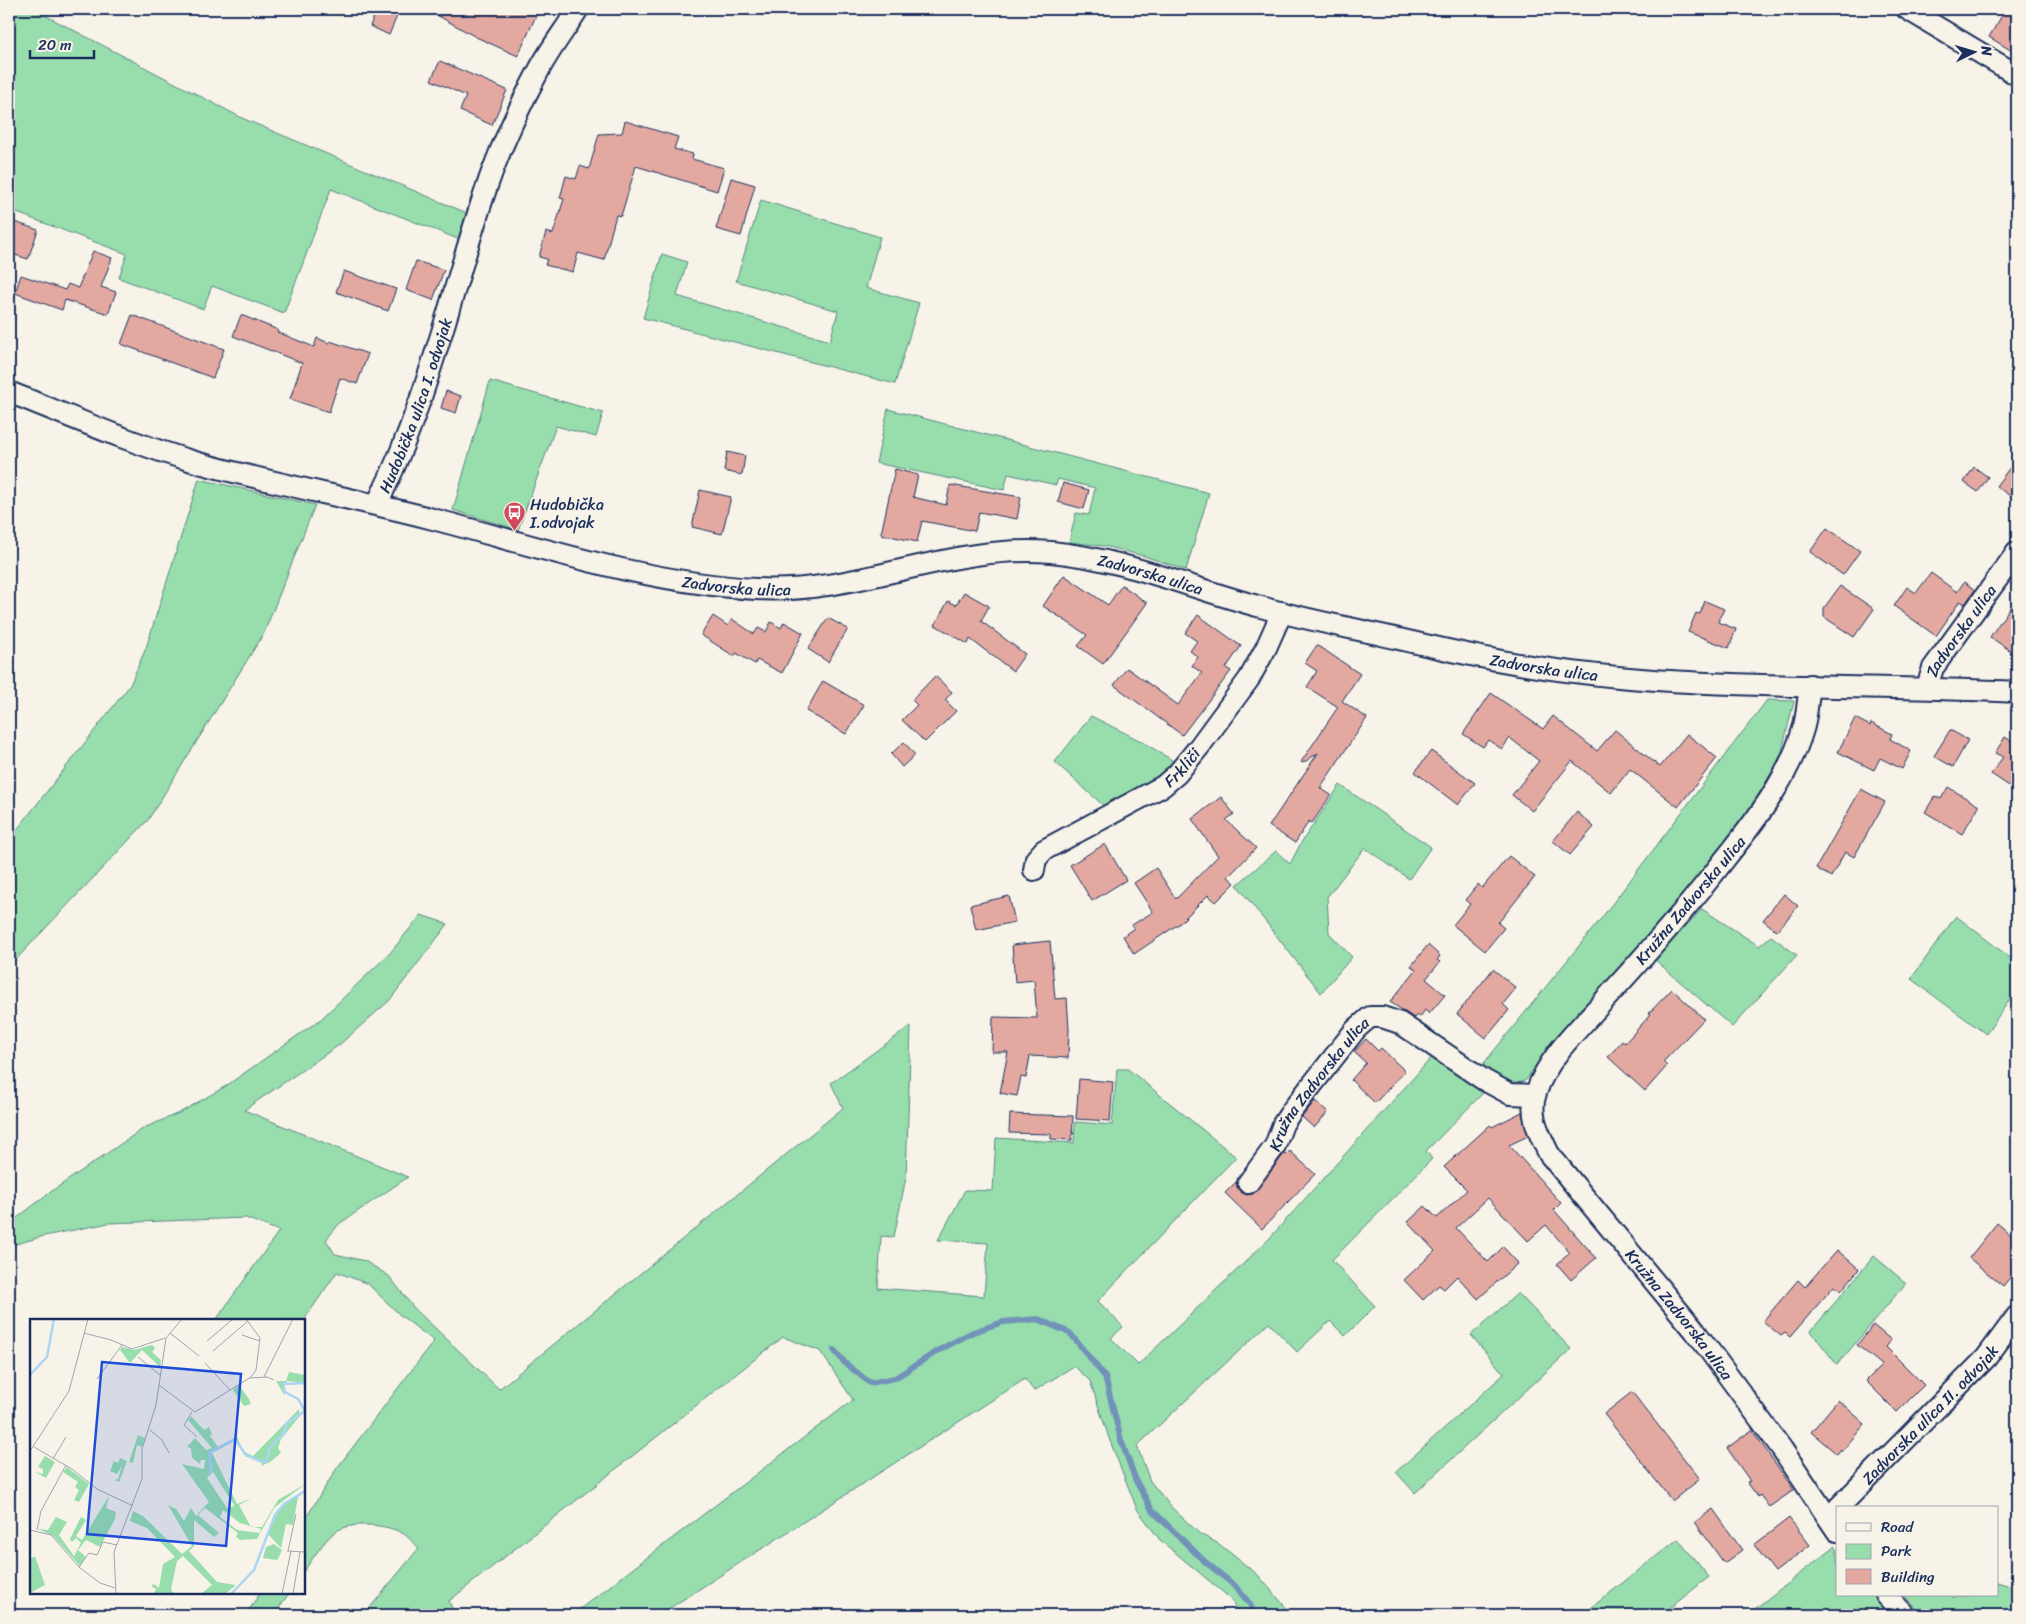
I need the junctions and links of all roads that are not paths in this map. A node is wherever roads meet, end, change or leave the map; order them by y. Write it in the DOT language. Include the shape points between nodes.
graph roads {
  1 [pos="578,9"];
  2 [pos="1908,9"];
  3 [pos="2017,75"];
  4 [pos="9,392"];
  5 [pos="377,504"];
  6 [pos="2017,552"];
  7 [pos="1282,612"];
  8 [pos="1810,685"];
  9 [pos="1927,687"];
  10 [pos="2017,692"];
  11 [pos="1034,870"];
  12 [pos="1535,1095"];
  13 [pos="1248,1183"];
  14 [pos="2017,1316"];
  15 [pos="1845,1506"];
  16 [pos="1835,1516"];
  17 [pos="1887,1596"];
  18 [pos="1905,1615"];
  1 -- 5 [label="street, Hudobička ulica I. odvojak" via="538,72 505,140 482,199 431,368"];
  2 -- 3 [label="street"];
  4 -- 5 [label="street, Hudobička ulica I. odvojak" via="188,460"];
  5 -- 7 [label="street, Zadvorska ulica" via="646,575 703,584 789,590 1020,550 1111,561"];
  6 -- 9 [label="street, Zadvorska ulica" via="1933,668"];
  7 -- 8 [label="street, Zadvorska ulica" via="1501,661 1577,673 1731,685"];
  7 -- 11 [label="street, Frkliči" via="1249,679 1176,774 1163,786 1044,850 1036,859"];
  8 -- 9 [label="street, Zadvorska ulica"];
  8 -- 12 [label="street, Kružna Zadvorska ulica" via="1804,726 1794,752 1753,824 1688,907 1561,1049"];
  9 -- 10 [label="street, Zadvorska ulica"];
  12 -- 13 [label="street, Kružna Zadvorska ulica" via="1510,1094 1400,1024 1382,1017 1370,1017 1356,1028 1293,1108 1275,1146"];
  12 -- 16 [label="street, Kružna Zadvorska ulica" via="1535,1126 1549,1154 1695,1331"];
  14 -- 15 [label="street, Zadvorska ulica II. odvojak" via="1986,1358"];
  17 -- 18 [label="street"];
}
